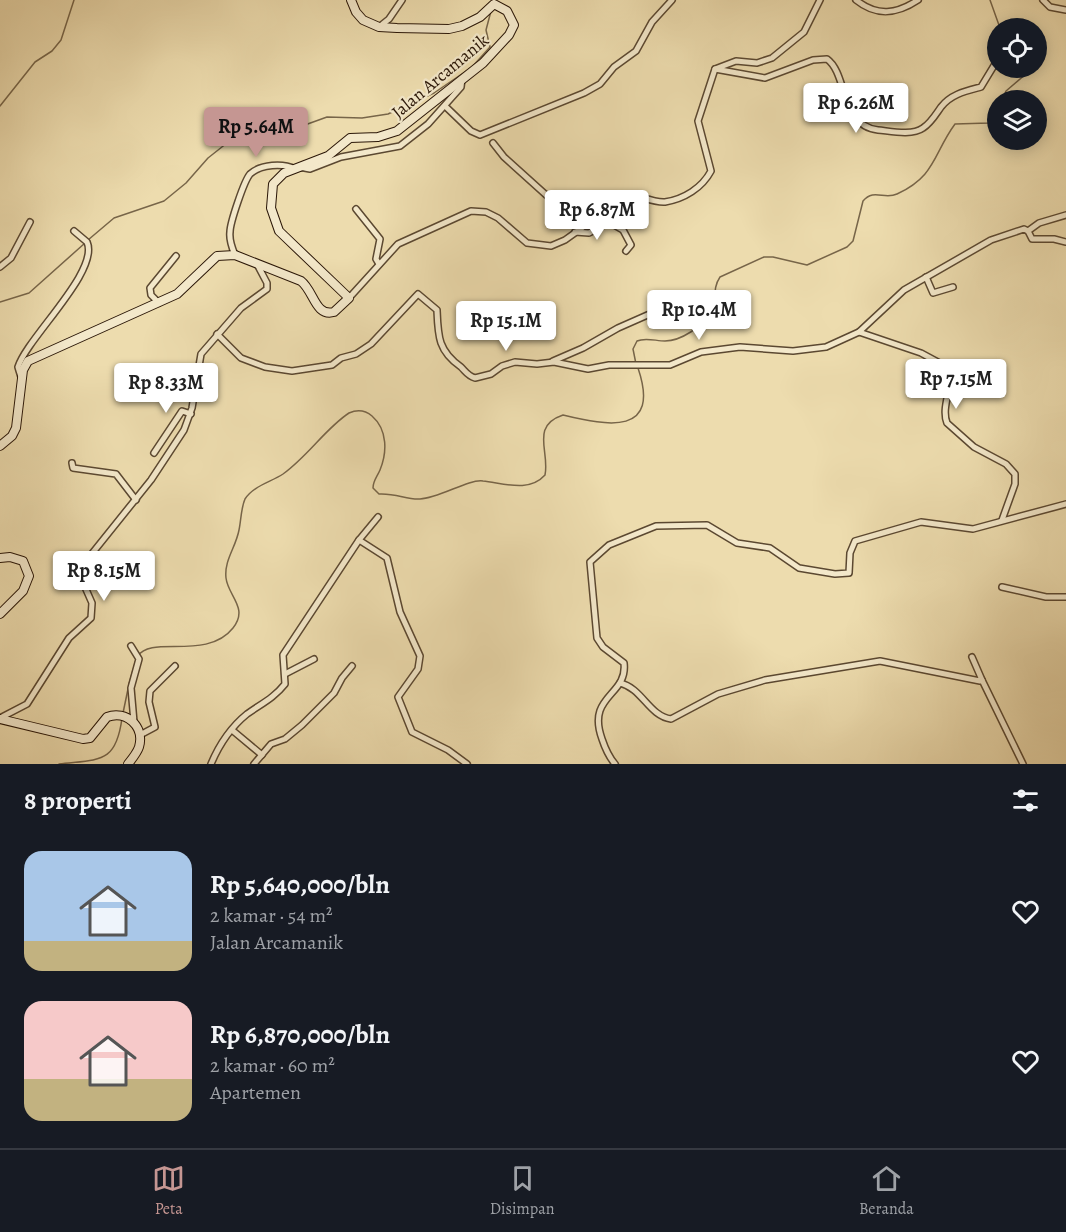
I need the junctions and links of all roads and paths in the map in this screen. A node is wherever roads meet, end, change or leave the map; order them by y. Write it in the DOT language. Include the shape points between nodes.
graph roads {
  1 [pos="351,0"];
  2 [pos="402,0"];
  3 [pos="672,0"];
  4 [pos="820,0"];
  5 [pos="856,0"];
  6 [pos="918,0"];
  7 [pos="1043,0"];
  8 [pos="1066,10"];
  9 [pos="379,27"];
  10 [pos="715,69"];
  11 [pos="987,77"];
  12 [pos="462,79"];
  13 [pos="445,106"];
  14 [pos="493,142"];
  15 [pos="297,168"];
  16 [pos="356,209"];
  17 [pos="1066,215"];
  18 [pos="30,222"];
  19 [pos="586,225"];
  20 [pos="74,231"];
  21 [pos="1028,231"];
  22 [pos="575,232"];
  23 [pos="1066,242"];
  24 [pos="626,250"];
  25 [pos="235,255"];
  26 [pos="176,256"];
  27 [pos="257,264"];
  28 [pos="379,264"];
  29 [pos="0,267"];
  30 [pos="926,277"];
  31 [pos="953,287"];
  32 [pos="349,298"];
  33 [pos="677,302"];
  34 [pos="159,303"];
  35 [pos="859,332"];
  36 [pos="217,334"];
  37 [pos="549,364"];
  38 [pos="22,378"];
  39 [pos="191,414"];
  40 [pos="0,446"];
  41 [pos="154,453"];
  42 [pos="72,463"];
  43 [pos="136,500"];
  44 [pos="1066,504"];
  45 [pos="378,517"];
  46 [pos="1002,520"];
  47 [pos="359,540"];
  48 [pos="0,558"];
  49 [pos="1002,587"];
  50 [pos="1066,597"];
  51 [pos="0,614"];
  52 [pos="131,646"];
  53 [pos="972,657"];
  54 [pos="314,659"];
  55 [pos="176,666"];
  56 [pos="352,666"];
  57 [pos="285,674"];
  58 [pos="982,680"];
  59 [pos="620,683"];
  60 [pos="0,718"];
  61 [pos="134,722"];
  62 [pos="232,730"];
  63 [pos="140,735"];
  64 [pos="262,754"];
  65 [pos="128,764"];
  66 [pos="211,764"];
  67 [pos="254,764"];
  68 [pos="468,764"];
  69 [pos="615,764"];
  70 [pos="1023,764"];
  1 -- 9 [label="street" via="359,17"];
  2 -- 9 [label="street"];
  3 -- 13 [label="street" via="652,22 636,51 614,67 600,84 584,93 480,135"];
  4 -- 10 [label="street" via="804,32 772,58 757,63 736,61"];
  5 -- 6 [label="street" via="879,13 903,10"];
  7 -- 8 [label="street" via="1050,7"];
  9 -- 12 [label="street, Jalan Arcamanik" via="449,28 469,23 492,5 502,7 513,19 512,31 491,56"];
  10 -- 11 [label="street" via="765,78 813,60 827,59 862,124 874,130 910,132 923,129 947,100 981,87"];
  10 -- 19 [label="street" via="698,121 711,171 705,183 691,193 664,202 633,195 605,218"];
  12 -- 13 [label="street"];
  12 -- 15 [label="street, Jalan Arcamanik" via="397,131 378,137 350,138 328,156"];
  13 -- 15 [label="street" via="423,130 396,148 341,157 310,169"];
  14 -- 19 [label="street" via="504,157 575,221"];
  15 -- 25 [label="street" via="272,166 249,176 230,228"];
  15 -- 32 [label="street, Jalan Arcamanik" via="279,176 273,184 271,208 276,226"];
  16 -- 28 [label="street" via="380,239 376,259"];
  17 -- 21 [label="street" via="1039,223"];
  18 -- 29 [label="street" via="11,258"];
  19 -- 22 [label="street"];
  20 -- 38 [label="street" via="87,242 87,254 67,299 25,351 18,367"];
  21 -- 23 [label="street" via="1032,239"];
  21 -- 30 [label="street" via="991,240"];
  22 -- 24 [label="street" via="589,233 609,222 627,234 631,244"];
  22 -- 28 [label="street" via="551,246 540,246 527,243 486,212 471,211 398,244"];
  25 -- 27 [label="street"];
  25 -- 34 [label="street" via="212,259 183,290"];
  26 -- 34 [label="street" via="150,288"];
  27 -- 32 [label="street" via="301,281 324,312 334,312"];
  27 -- 36 [label="street" via="267,289"];
  28 -- 32 [label="street"];
  30 -- 31 [label="street" via="933,293"];
  30 -- 35 [label="street" via="904,290"];
  33 -- 37 [label="street"];
  34 -- 38 [label="street" via="33,357 24,367"];
  35 -- 37 [label="street" via="837,344 809,350 740,347 701,352 670,365 585,369 557,362"];
  35 -- 46 [label="street" via="921,353 947,367 947,423 1015,474"];
  36 -- 37 [label="street" via="241,358 265,367 292,371 332,365 371,344 418,294 437,310 446,356 471,377 481,378 515,362"];
  36 -- 39 [label="street" via="198,361"];
  38 -- 40 [label="street" via="16,428"];
  39 -- 41 [label="street" via="182,411"];
  39 -- 43 [label="street"];
  42 -- 43 [label="street" via="73,468 116,474"];
  43 -- 60 [label="street" via="82,571 82,585 93,608 91,618 69,638 27,704"];
  44 -- 46 [label="street"];
  45 -- 47 [label="street"];
  46 -- 59 [label="street" via="973,530 921,522 855,541 849,573 835,574 799,568 770,548 737,543 707,525 656,526 609,545 590,562 594,629 603,647 624,663"];
  47 -- 57 [label="street" via="283,655"];
  47 -- 68 [label="street" via="387,558 400,612 419,650 418,669 398,697 409,729"];
  48 -- 51 [label="street" via="23,561 29,576 23,591"];
  49 -- 50 [label="street" via="1046,597"];
  52 -- 61 [label="street" via="139,659 131,688"];
  53 -- 58 [label="street"];
  54 -- 57 [label="street"];
  55 -- 63 [label="street" via="151,687 149,702 155,727"];
  56 -- 64 [label="street" via="334,693 302,725"];
  57 -- 62 [label="street" via="285,684 278,692"];
  58 -- 59 [label="street" via="880,661 755,683 718,694 671,719 655,711 637,691"];
  58 -- 70 [label="street"];
  59 -- 69 [label="street" via="601,705 597,716 604,746"];
  60 -- 61 [label="street" via="83,739 90,738 103,720 112,715"];
  61 -- 63 [label="street"];
  62 -- 64 [label="street"];
  62 -- 66 [label="street"];
  63 -- 65 [label="street" via="139,746"];
  64 -- 67 [label="street"];
}
